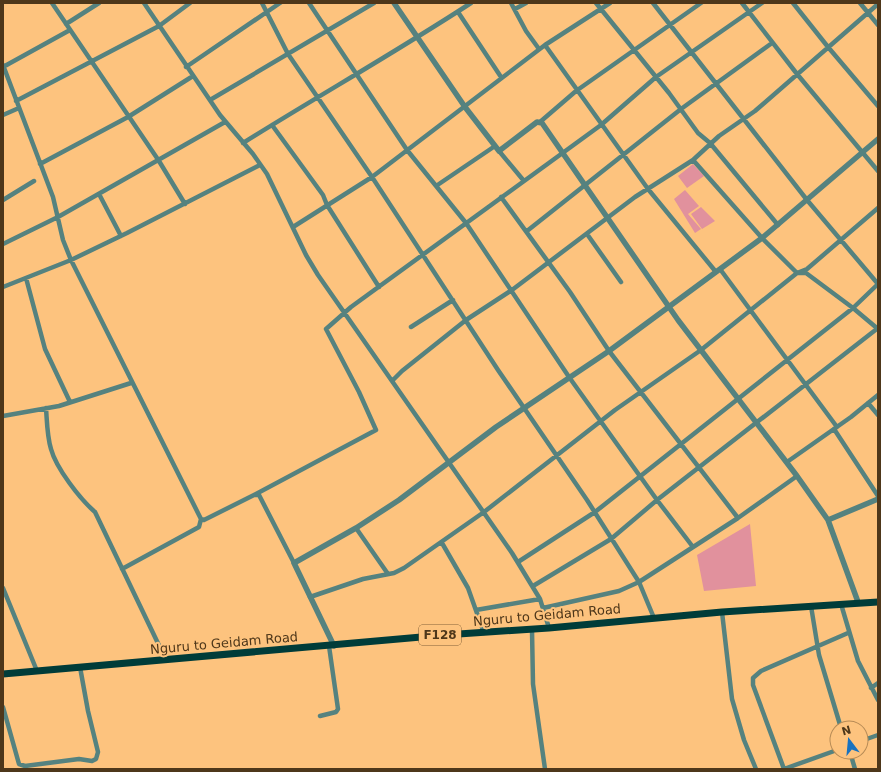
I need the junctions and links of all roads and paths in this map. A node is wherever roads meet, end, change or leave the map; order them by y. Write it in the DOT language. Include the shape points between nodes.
graph roads {
  1 [pos="52,3"];
  2 [pos="99,3"];
  3 [pos="144,3"];
  4 [pos="190,3"];
  5 [pos="262,3"];
  6 [pos="280,3"];
  7 [pos="309,3"];
  8 [pos="374,3"];
  9 [pos="394,3"];
  10 [pos="471,3"];
  11 [pos="511,3"];
  12 [pos="526,3"];
  13 [pos="596,3"];
  14 [pos="610,3"];
  15 [pos="653,3"];
  16 [pos="701,3"];
  17 [pos="742,3"];
  18 [pos="762,3"];
  19 [pos="793,3"];
  20 [pos="860,3"];
  21 [pos="878,4"];
  22 [pos="515,9"];
  23 [pos="601,9"];
  24 [pos="268,11"];
  25 [pos="458,12"];
  26 [pos="749,12"];
  27 [pos="868,12"];
  28 [pos="66,24"];
  29 [pos="878,25"];
  30 [pos="159,26"];
  31 [pos="670,26"];
  32 [pos="70,30"];
  33 [pos="328,31"];
  34 [pos="418,38"];
  35 [pos="772,43"];
  36 [pos="544,45"];
  37 [pos="828,48"];
  38 [pos="538,49"];
  39 [pos="634,51"];
  40 [pos="691,53"];
  41 [pos="288,54"];
  42 [pos="91,62"];
  43 [pos="3,66"];
  44 [pos="186,67"];
  45 [pos="357,73"];
  46 [pos="797,74"];
  47 [pos="193,76"];
  48 [pos="501,77"];
  49 [pos="656,77"];
  50 [pos="715,84"];
  51 [pos="576,91"];
  52 [pos="317,96"];
  53 [pos="210,100"];
  54 [pos="16,101"];
  55 [pos="878,106"];
  56 [pos="465,107"];
  57 [pos="19,108"];
  58 [pos="681,109"];
  59 [pos="3,115"];
  60 [pos="128,117"];
  61 [pos="744,120"];
  62 [pos="225,122"];
  63 [pos="540,122"];
  64 [pos="272,125"];
  65 [pos="601,125"];
  66 [pos="878,139"];
  67 [pos="710,143"];
  68 [pos="243,144"];
  69 [pos="497,148"];
  70 [pos="407,150"];
  71 [pos="564,152"];
  72 [pos="863,153"];
  73 [pos="623,155"];
  74 [pos="693,160"];
  75 [pos="159,161"];
  76 [pos="40,164"];
  77 [pos="260,165"];
  78 [pos="878,171"];
  79 [pos="372,177"];
  80 [pos="34,181"];
  81 [pos="524,181"];
  82 [pos="586,184"];
  83 [pos="436,186"];
  84 [pos="648,188"];
  85 [pos="99,194"];
  86 [pos="501,197"];
  87 [pos="3,200"];
  88 [pos="807,200"];
  89 [pos="185,204"];
  90 [pos="327,205"];
  91 [pos="878,208"];
  92 [pos="58,217"];
  93 [pos="608,217"];
  94 [pos="466,223"];
  95 [pos="778,225"];
  96 [pos="293,227"];
  97 [pos="527,231"];
  98 [pos="587,234"];
  99 [pos="121,236"];
  100 [pos="762,238"];
  101 [pos="841,241"];
  102 [pos="3,244"];
  103 [pos="423,255"];
  104 [pos="71,260"];
  105 [pos="548,262"];
  106 [pos="718,270"];
  107 [pos="797,273"];
  108 [pos="26,278"];
  109 [pos="621,282"];
  110 [pos="878,284"];
  111 [pos="3,287"];
  112 [pos="379,287"];
  113 [pos="512,290"];
  114 [pos="453,300"];
  115 [pos="669,306"];
  116 [pos="853,308"];
  117 [pos="749,311"];
  118 [pos="345,314"];
  119 [pos="466,320"];
  120 [pos="411,327"];
  121 [pos="878,329"];
  122 [pos="701,350"];
  123 [pos="609,351"];
  124 [pos="787,360"];
  125 [pos="569,378"];
  126 [pos="392,381"];
  127 [pos="131,383"];
  128 [pos="806,385"];
  129 [pos="639,392"];
  130 [pos="878,395"];
  131 [pos="738,400"];
  132 [pos="70,402"];
  133 [pos="868,403"];
  134 [pos="46,408"];
  135 [pos="524,408"];
  136 [pos="878,415"];
  137 [pos="3,416"];
  138 [pos="600,422"];
  139 [pos="756,423"];
  140 [pos="836,428"];
  141 [pos="681,444"];
  142 [pos="557,454"];
  143 [pos="450,462"];
  144 [pos="787,462"];
  145 [pos="699,469"];
  146 [pos="641,476"];
  147 [pos="797,476"];
  148 [pos="254,495"];
  149 [pos="878,497"];
  150 [pos="657,500"];
  151 [pos="484,512"];
  152 [pos="594,512"];
  153 [pos="738,518"];
  154 [pos="201,519"];
  155 [pos="828,520"];
  156 [pos="356,528"];
  157 [pos="611,539"];
  158 [pos="442,543"];
  159 [pos="693,547"];
  160 [pos="518,562"];
  161 [pos="294,563"];
  162 [pos="122,569"];
  163 [pos="388,574"];
  164 [pos="639,582"];
  165 [pos="533,586"];
  166 [pos="3,588"];
  167 [pos="310,597"];
  168 [pos="540,598"];
  169 [pos="858,602"];
  170 [pos="878,602"];
  171 [pos="842,604"];
  172 [pos="811,606"];
  173 [pos="543,608"];
  174 [pos="476,610"];
  175 [pos="722,612"];
  176 [pos="654,618"];
  177 [pos="549,628"];
  178 [pos="532,630"];
  179 [pos="484,633"];
  180 [pos="848,633"];
  181 [pos="331,646"];
  182 [pos="818,647"];
  183 [pos="166,660"];
  184 [pos="80,667"];
  185 [pos="37,671"];
  186 [pos="3,674"];
  187 [pos="878,683"];
  188 [pos="871,688"];
  189 [pos="878,700"];
  190 [pos="3,707"];
  191 [pos="320,716"];
  192 [pos="840,720"];
  193 [pos="829,753"];
  194 [pos="545,769"];
  195 [pos="756,769"];
  196 [pos="784,769"];
  1 -- 28 [label="street"];
  2 -- 28 [label="street"];
  3 -- 30 [label="street"];
  4 -- 30 [label="street"];
  5 -- 24 [label="street"];
  6 -- 24 [label="street"];
  7 -- 33 [label="street"];
  8 -- 33 [label="street"];
  9 -- 34 [label="street"];
  10 -- 25 [label="street"];
  11 -- 22 [label="street"];
  12 -- 22 [label="street"];
  13 -- 23 [label="street"];
  14 -- 23 [label="street"];
  15 -- 31 [label="street"];
  16 -- 31 [label="street"];
  17 -- 26 [label="street"];
  18 -- 26 [label="street"];
  19 -- 37 [label="street"];
  20 -- 27 [label="street"];
  21 -- 27 [label="street"];
  22 -- 38 [label="street"];
  23 -- 36 [label="street"];
  23 -- 39 [label="street"];
  24 -- 41 [label="street"];
  24 -- 44 [label="street"];
  25 -- 34 [label="street"];
  25 -- 48 [label="street"];
  26 -- 35 [label="street"];
  26 -- 40 [label="street"];
  27 -- 29 [label="street"];
  27 -- 37 [label="street"];
  28 -- 32 [label="street"];
  30 -- 42 [label="street"];
  30 -- 44 [label="street"];
  31 -- 39 [label="street"];
  31 -- 40 [label="street"];
  32 -- 42 [label="street"];
  32 -- 43 [label="street"];
  33 -- 41 [label="street"];
  33 -- 45 [label="street"];
  34 -- 45 [label="street"];
  34 -- 56 [label="street"];
  35 -- 46 [label="street"];
  35 -- 50 [label="street"];
  36 -- 38 [label="street"];
  36 -- 51 [label="street"];
  37 -- 46 [label="street"];
  37 -- 55 [label="street"];
  38 -- 48 [label="street"];
  39 -- 49 [label="street"];
  39 -- 51 [label="street"];
  40 -- 49 [label="street"];
  40 -- 50 [label="street"];
  41 -- 52 [label="street"];
  41 -- 53 [label="street"];
  42 -- 54 [label="street"];
  42 -- 60 [label="street"];
  43 -- 54 [label="street"];
  44 -- 47 [label="street"];
  45 -- 52 [label="street"];
  45 -- 70 [label="street"];
  46 -- 61 [label="street"];
  46 -- 72 [label="street"];
  47 -- 53 [label="street"];
  47 -- 60 [label="street"];
  48 -- 56 [label="street"];
  49 -- 58 [label="street"];
  49 -- 65 [label="street"];
  50 -- 58 [label="street"];
  50 -- 61 [label="street"];
  51 -- 63 [label="street"];
  51 -- 65 [label="street"];
  52 -- 64 [label="street"];
  52 -- 79 [label="street"];
  53 -- 62 [label="street"];
  54 -- 57 [label="street"];
  56 -- 69 [label="street"];
  56 -- 70 [label="street"];
  57 -- 59 [label="street"];
  57 -- 76 [label="street"];
  58 -- 67 [label="street" via="698,133"];
  58 -- 73 [label="street"];
  60 -- 75 [label="street"];
  60 -- 76 [label="street"];
  61 -- 67 [label="street"];
  61 -- 88 [label="street"];
  62 -- 68 [label="street"];
  62 -- 75 [label="street"];
  63 -- 69 [label="street"];
  63 -- 71 [label="street"];
  64 -- 68 [label="street"];
  64 -- 90 [label="street" via="323,195"];
  65 -- 71 [label="street"];
  65 -- 73 [label="street"];
  66 -- 72 [label="street"];
  67 -- 74 [label="street"];
  67 -- 95 [label="street"];
  68 -- 77 [label="street"];
  69 -- 81 [label="street"];
  69 -- 83 [label="street"];
  70 -- 79 [label="street"];
  70 -- 83 [label="street"];
  71 -- 81 [label="street"];
  71 -- 82 [label="street"];
  72 -- 78 [label="street"];
  72 -- 88 [label="street"];
  73 -- 82 [label="street"];
  73 -- 84 [label="street"];
  74 -- 84 [label="street"];
  74 -- 100 [label="street"];
  75 -- 85 [label="street"];
  75 -- 89 [label="street"];
  76 -- 92 [label="street"];
  77 -- 89 [label="street"];
  77 -- 96 [label="street"];
  79 -- 90 [label="street"];
  79 -- 103 [label="street"];
  80 -- 87 [label="street"];
  81 -- 86 [label="street"];
  82 -- 93 [label="street"];
  82 -- 97 [label="street"];
  83 -- 94 [label="street"];
  84 -- 93 [label="street"];
  84 -- 106 [label="street"];
  85 -- 92 [label="street"];
  85 -- 99 [label="street"];
  86 -- 94 [label="street"];
  86 -- 97 [label="street"];
  88 -- 95 [label="street"];
  88 -- 101 [label="street"];
  89 -- 99 [label="street"];
  90 -- 96 [label="street"];
  90 -- 112 [label="street"];
  91 -- 101 [label="street"];
  92 -- 102 [label="street"];
  92 -- 104 [label="street"];
  93 -- 98 [label="street"];
  93 -- 115 [label="street"];
  94 -- 103 [label="street"];
  94 -- 113 [label="street"];
  95 -- 100 [label="street"];
  96 -- 118 [label="street" via="318,275"];
  97 -- 105 [label="street"];
  98 -- 105 [label="street"];
  98 -- 109 [label="street"];
  99 -- 104 [label="street"];
  100 -- 106 [label="street"];
  100 -- 107 [label="street"];
  101 -- 107 [label="street" via="807,269"];
  101 -- 110 [label="street"];
  103 -- 112 [label="street"];
  103 -- 114 [label="street"];
  104 -- 108 [label="street"];
  104 -- 127 [label="street"];
  105 -- 113 [label="street"];
  105 -- 123 [label="street"];
  106 -- 115 [label="street"];
  106 -- 117 [label="street"];
  107 -- 116 [label="street" via="806,273"];
  107 -- 117 [label="street"];
  108 -- 111 [label="street"];
  108 -- 132 [label="street" via="45,349"];
  110 -- 116 [label="street"];
  112 -- 118 [label="street"];
  113 -- 119 [label="street"];
  113 -- 125 [label="street"];
  114 -- 119 [label="street"];
  114 -- 120 [label="street"];
  115 -- 122 [label="street"];
  115 -- 123 [label="street"];
  116 -- 121 [label="street"];
  116 -- 124 [label="street"];
  117 -- 122 [label="street"];
  117 -- 124 [label="street"];
  118 -- 126 [label="street"];
  118 -- 148 [label="street" via="326,330 360,392 376,430"];
  119 -- 126 [label="street"];
  119 -- 135 [label="street"];
  121 -- 128 [label="street"];
  122 -- 129 [label="street"];
  122 -- 131 [label="street"];
  123 -- 125 [label="street"];
  123 -- 129 [label="street"];
  124 -- 128 [label="street"];
  124 -- 131 [label="street"];
  125 -- 135 [label="street"];
  125 -- 138 [label="street"];
  126 -- 143 [label="street"];
  127 -- 132 [label="street"];
  127 -- 154 [label="street"];
  128 -- 139 [label="street"];
  128 -- 140 [label="street"];
  129 -- 138 [label="street"];
  129 -- 141 [label="street"];
  130 -- 133 [label="street"];
  131 -- 139 [label="street"];
  131 -- 141 [label="street"];
  132 -- 134 [label="street"];
  133 -- 136 [label="street"];
  133 -- 140 [label="street"];
  134 -- 137 [label="street"];
  134 -- 162 [label="street" via="50,448 54,458 77,493 96,512"];
  135 -- 142 [label="street"];
  135 -- 143 [label="street"];
  138 -- 142 [label="street"];
  138 -- 146 [label="street"];
  139 -- 144 [label="street"];
  139 -- 145 [label="street"];
  140 -- 144 [label="street"];
  140 -- 149 [label="street"];
  141 -- 145 [label="street"];
  141 -- 146 [label="street"];
  142 -- 151 [label="street"];
  142 -- 152 [label="street"];
  143 -- 151 [label="street"];
  143 -- 156 [label="street"];
  144 -- 147 [label="street"];
  145 -- 150 [label="street"];
  145 -- 153 [label="street"];
  146 -- 150 [label="street"];
  146 -- 152 [label="street"];
  147 -- 153 [label="street"];
  147 -- 155 [label="street"];
  148 -- 154 [label="street" via="204,520"];
  148 -- 161 [label="street" via="262,497"];
  149 -- 155 [label="street"];
  150 -- 157 [label="street"];
  150 -- 159 [label="street"];
  151 -- 158 [label="street"];
  151 -- 160 [label="street"];
  152 -- 157 [label="street"];
  152 -- 160 [label="street"];
  153 -- 159 [label="street"];
  154 -- 162 [label="street" via="199,527"];
  155 -- 169 [label="street"];
  156 -- 161 [label="street"];
  156 -- 163 [label="street"];
  157 -- 164 [label="street"];
  157 -- 165 [label="street"];
  158 -- 163 [label="street" via="404,568"];
  158 -- 174 [label="street" via="468,588"];
  159 -- 164 [label="street"];
  160 -- 165 [label="street"];
  161 -- 167 [label="street"];
  162 -- 183 [label="street"];
  163 -- 167 [label="street" via="363,579"];
  164 -- 173 [label="street" via="619,591"];
  164 -- 176 [label="street"];
  165 -- 168 [label="street"];
  166 -- 185 [label="street"];
  167 -- 181 [label="street"];
  168 -- 173 [label="street"];
  168 -- 174 [label="street"];
  169 -- 170 [label="main road, Nguru to Geidam Road / F128"];
  169 -- 171 [label="main road, Nguru to Geidam Road / F128"];
  171 -- 172 [label="main road, Nguru to Geidam Road / F128"];
  171 -- 180 [label="street"];
  172 -- 175 [label="main road, Nguru to Geidam Road / F128"];
  172 -- 182 [label="street"];
  173 -- 177 [label="street"];
  174 -- 179 [label="street"];
  175 -- 176 [label="main road, Nguru to Geidam Road / F128"];
  175 -- 195 [label="street" via="732,698 744,740"];
  176 -- 177 [label="main road, Nguru to Geidam Road / F128"];
  177 -- 178 [label="main road, Nguru to Geidam Road / F128"];
  178 -- 179 [label="main road, Nguru to Geidam Road / F128"];
  178 -- 194 [label="street" via="533,684"];
  179 -- 181 [label="main road, Nguru to Geidam Road / F128"];
  180 -- 182 [label="street"];
  180 -- 188 [label="street"];
  181 -- 183 [label="main road, Nguru to Geidam Road / F128"];
  181 -- 191 [label="street" via="338,710"];
  182 -- 192 [label="street"];
  182 -- 196 [label="street" via="760,671 753,678 753,685"];
  183 -- 184 [label="main road, Nguru to Geidam Road / F128"];
  184 -- 185 [label="main road, Nguru to Geidam Road / F128"];
  184 -- 190 [label="street" via="98,752 96,759 25,766 19,764"];
  185 -- 186 [label="main road, Nguru to Geidam Road / F128"];
  187 -- 188 [label="street"];
  188 -- 189 [label="street"];
  193 -- 196 [label="street"];
}
